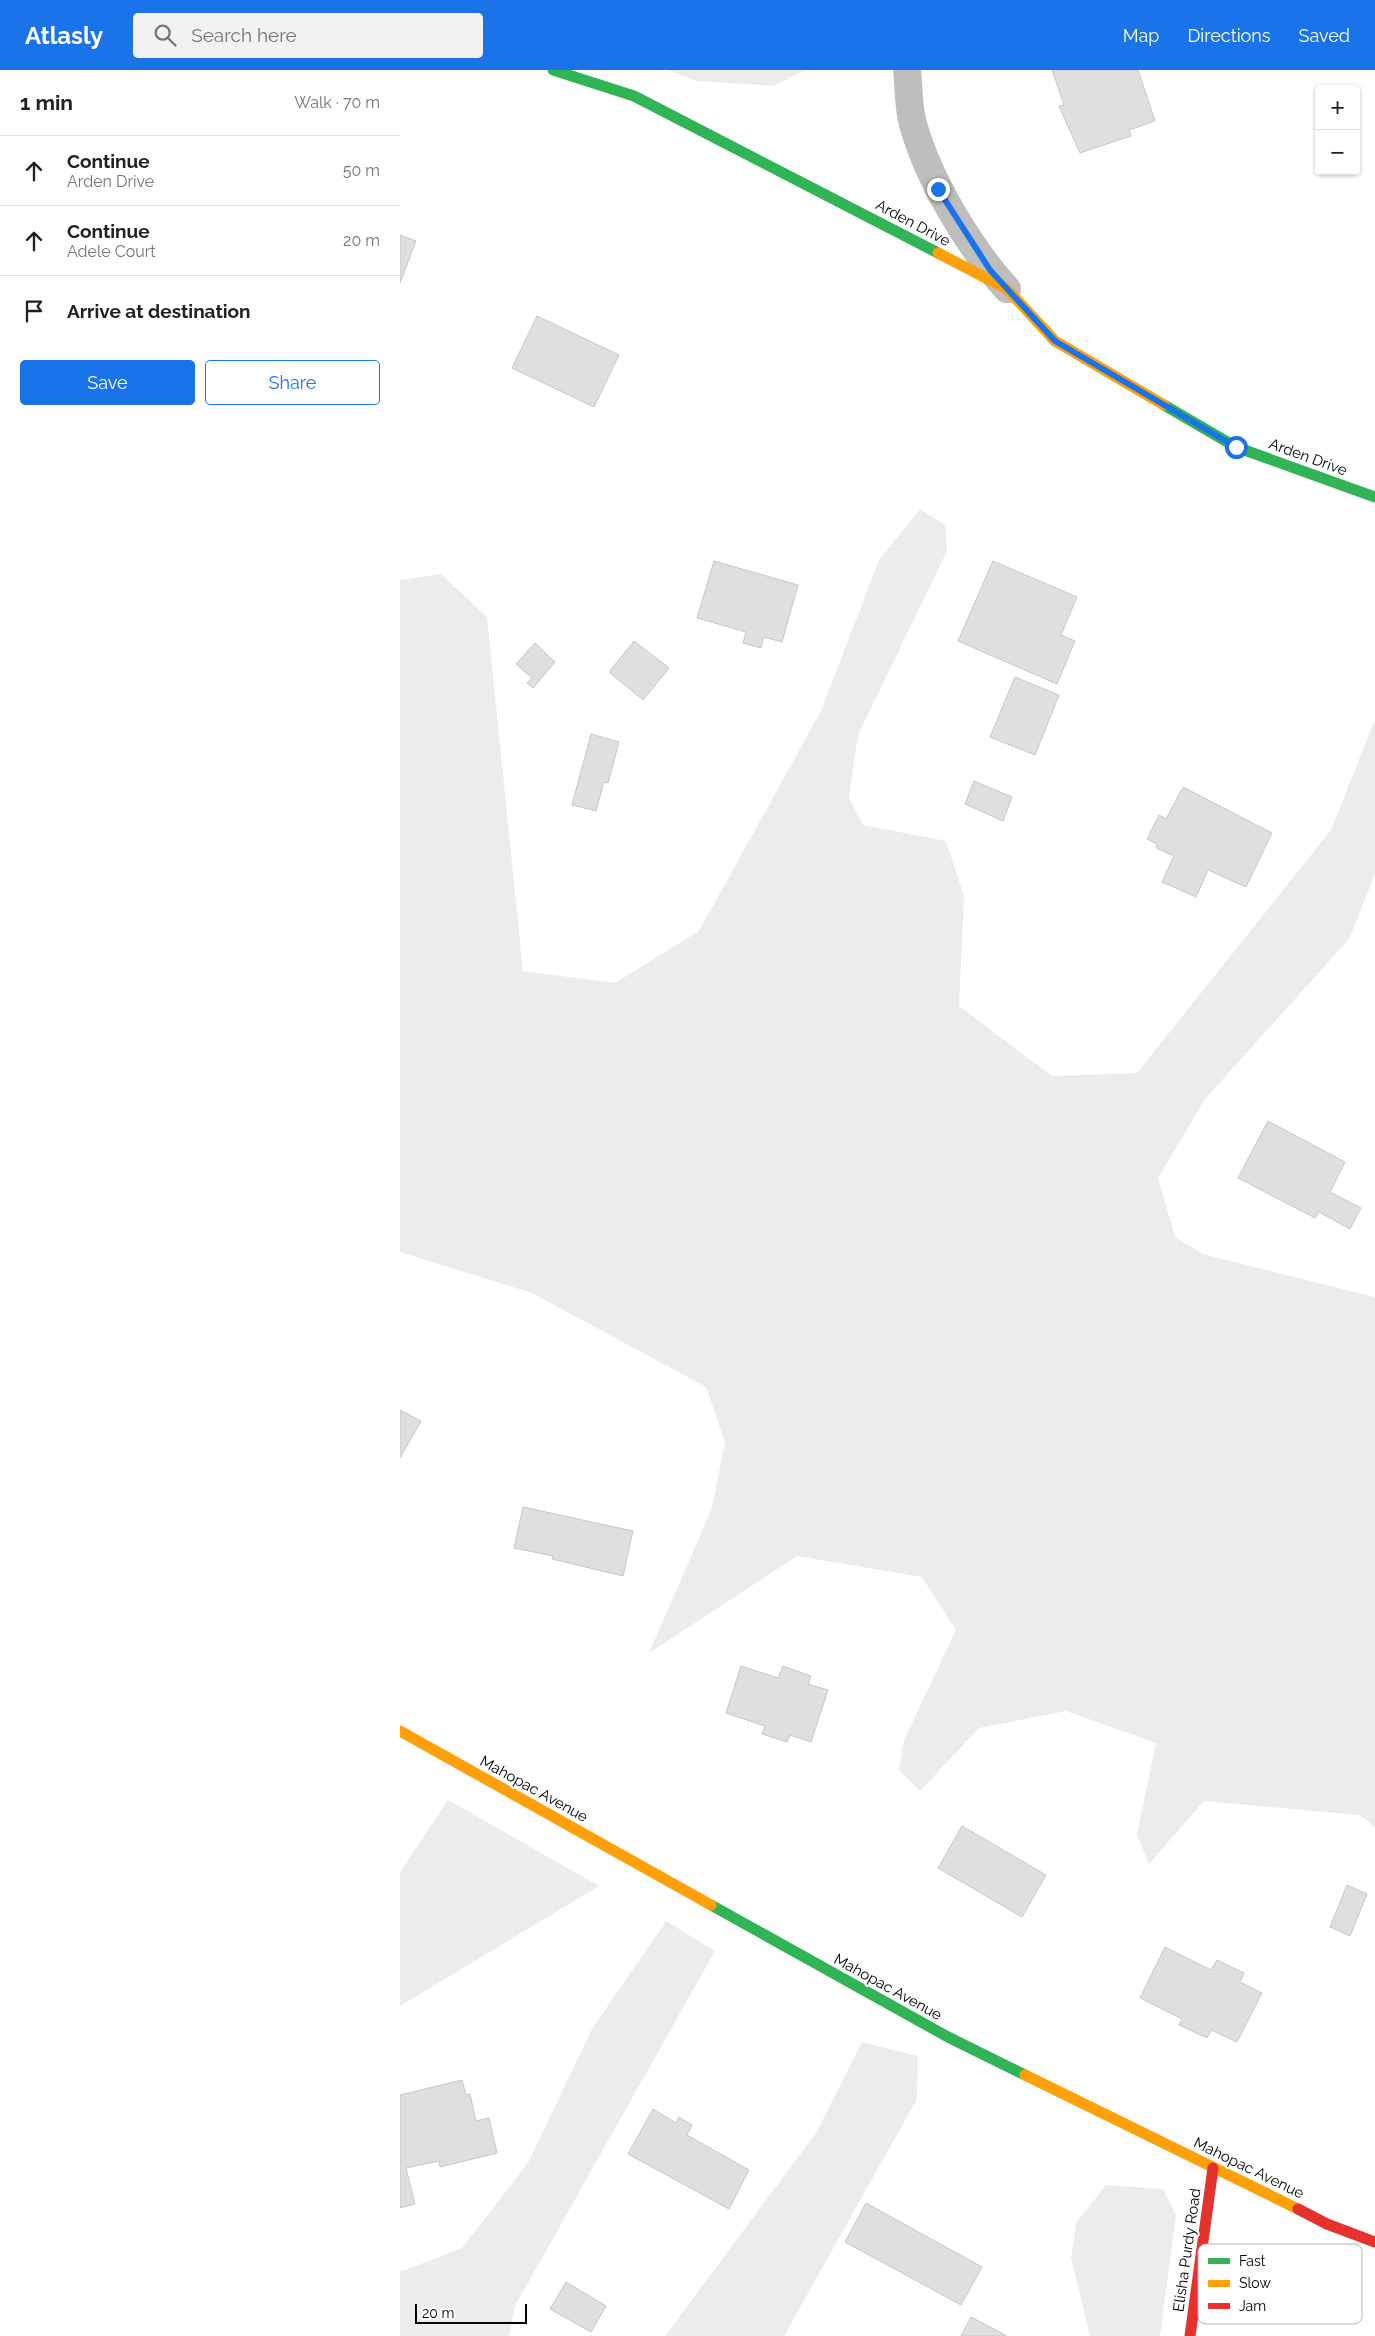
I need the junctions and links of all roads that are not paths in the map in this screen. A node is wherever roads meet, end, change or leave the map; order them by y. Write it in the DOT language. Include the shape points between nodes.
graph roads {
  1 [pos="553,70"];
  2 [pos="907,70"];
  3 [pos="1007,290"];
  4 [pos="1375,497"];
  5 [pos="400,1731"];
  6 [pos="1213,2168"];
  7 [pos="1375,2242"];
  8 [pos="1203,2244"];
  9 [pos="1198,2278"];
  10 [pos="1190,2336"];
  1 -- 3 [label="street, Arden Drive" via="634,96"];
  2 -- 3 [label="street" via="912,123 938,189 990,270"];
  3 -- 4 [label="street, Arden Drive" via="1055,341 1236,447"];
  5 -- 6 [label="street, Mahopac Avenue" via="948,2037"];
  6 -- 7 [label="street, Mahopac Avenue" via="1328,2224"];
  6 -- 8 [label="street, Elisha Purdy Road"];
  9 -- 10 [label="street, Elisha Purdy Road"];
}
